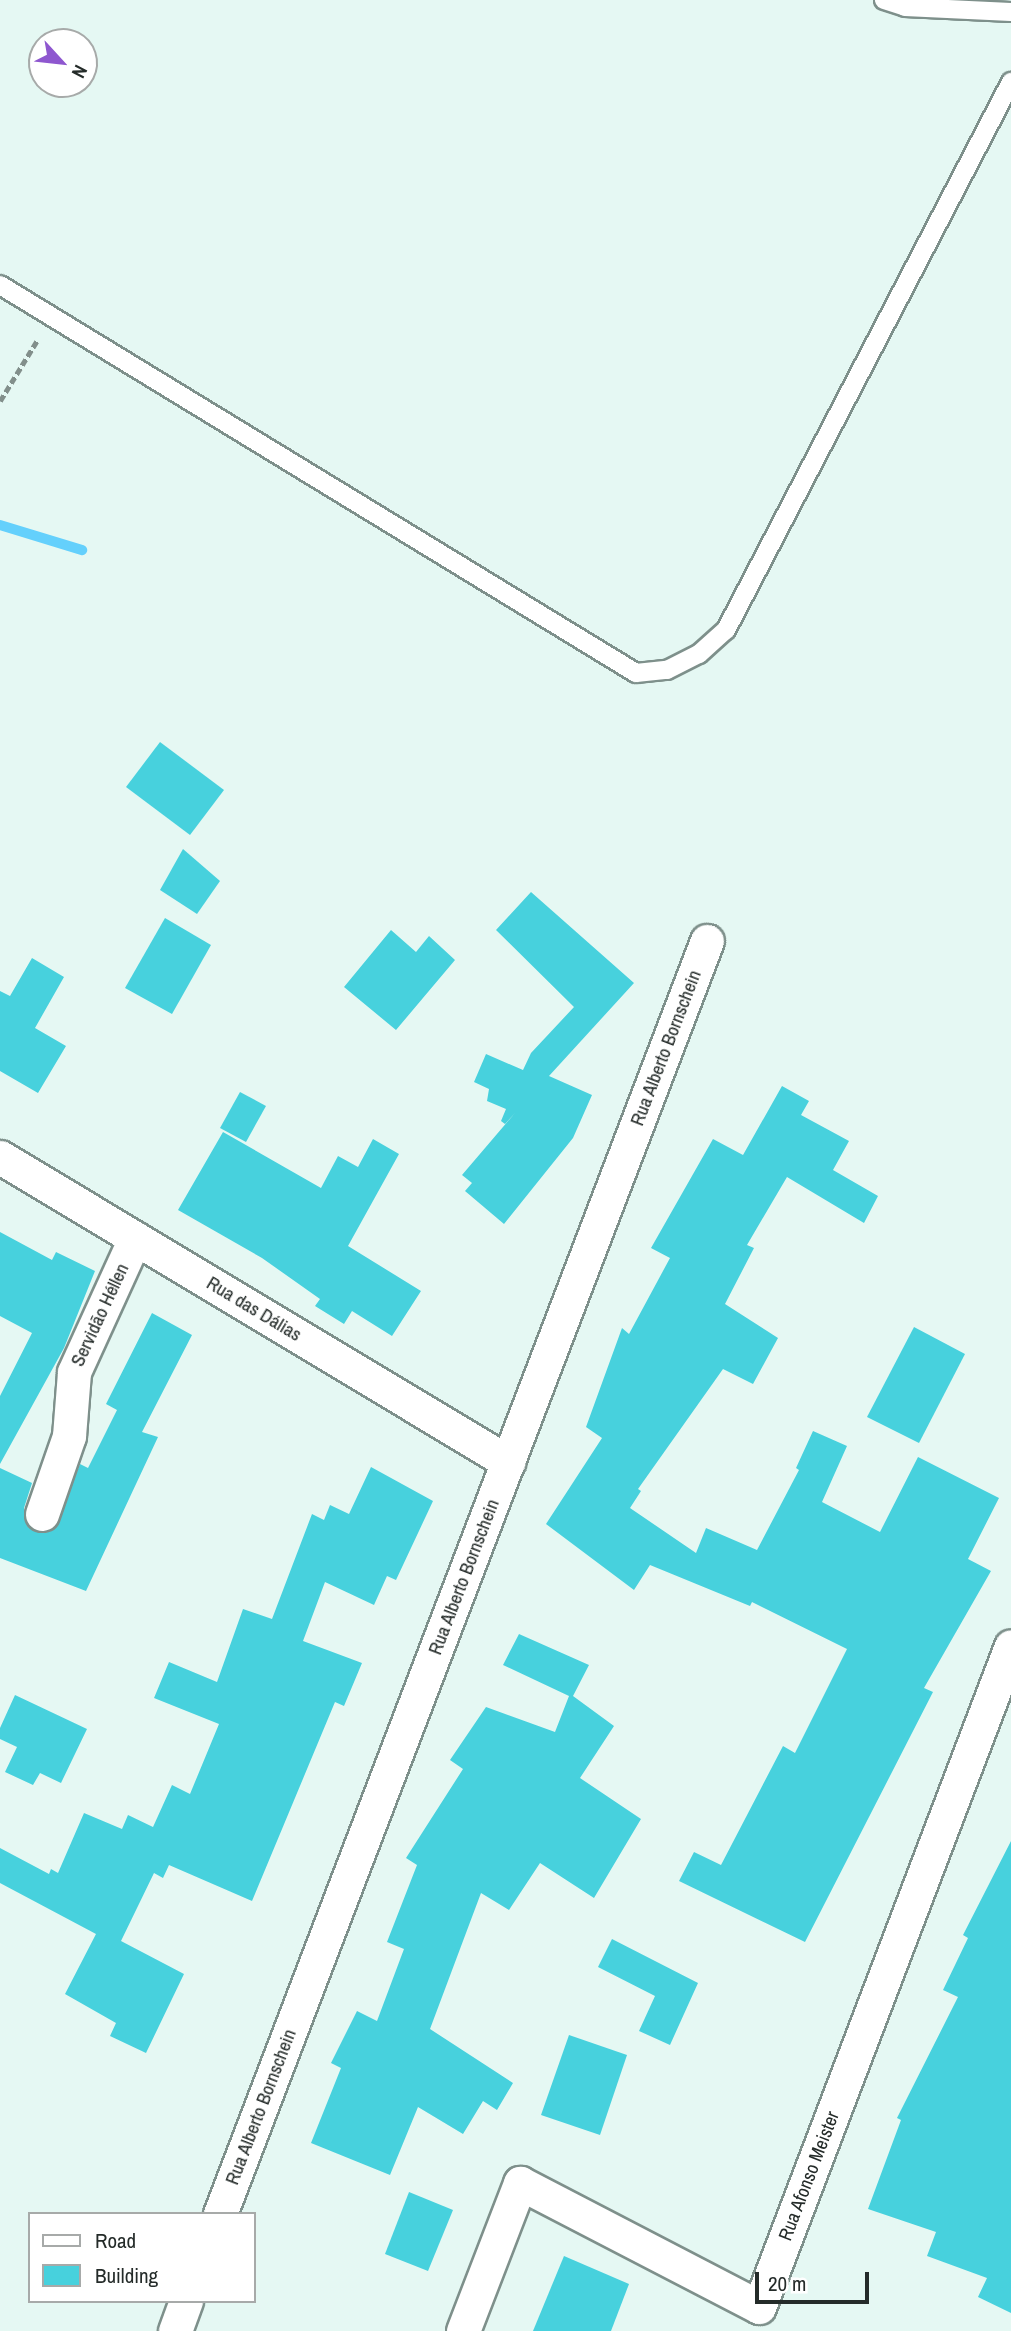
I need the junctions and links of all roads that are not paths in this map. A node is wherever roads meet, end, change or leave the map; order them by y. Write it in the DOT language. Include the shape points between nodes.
graph roads {
  1 [pos="884,0"];
  2 [pos="1011,12"];
  3 [pos="1011,82"];
  4 [pos="0,285"];
  5 [pos="707,941"];
  6 [pos="0,1157"];
  7 [pos="135,1238"];
  8 [pos="508,1461"];
  9 [pos="42,1514"];
  10 [pos="1011,1646"];
  11 [pos="221,2212"];
  12 [pos="185,2303"];
  13 [pos="175,2331"];
  14 [pos="463,2331"];
  1 -- 2 [label="lane" via="917,8"];
  3 -- 4 [label="lane" via="726,630 699,654 667,670 636,673"];
  5 -- 8 [label="street, Rua Alberto Bornschein"];
  6 -- 7 [label="street, Rua das Dálias"];
  7 -- 8 [label="street, Rua das Dálias"];
  7 -- 9 [label="street, Servidão Héllen" via="74,1372 69,1436"];
  8 -- 11 [label="street, Rua Alberto Bornschein"];
  10 -- 14 [label="street, Rua Afonso Meister" via="759,2307 520,2183"];
  12 -- 13 [label="street"];
}
